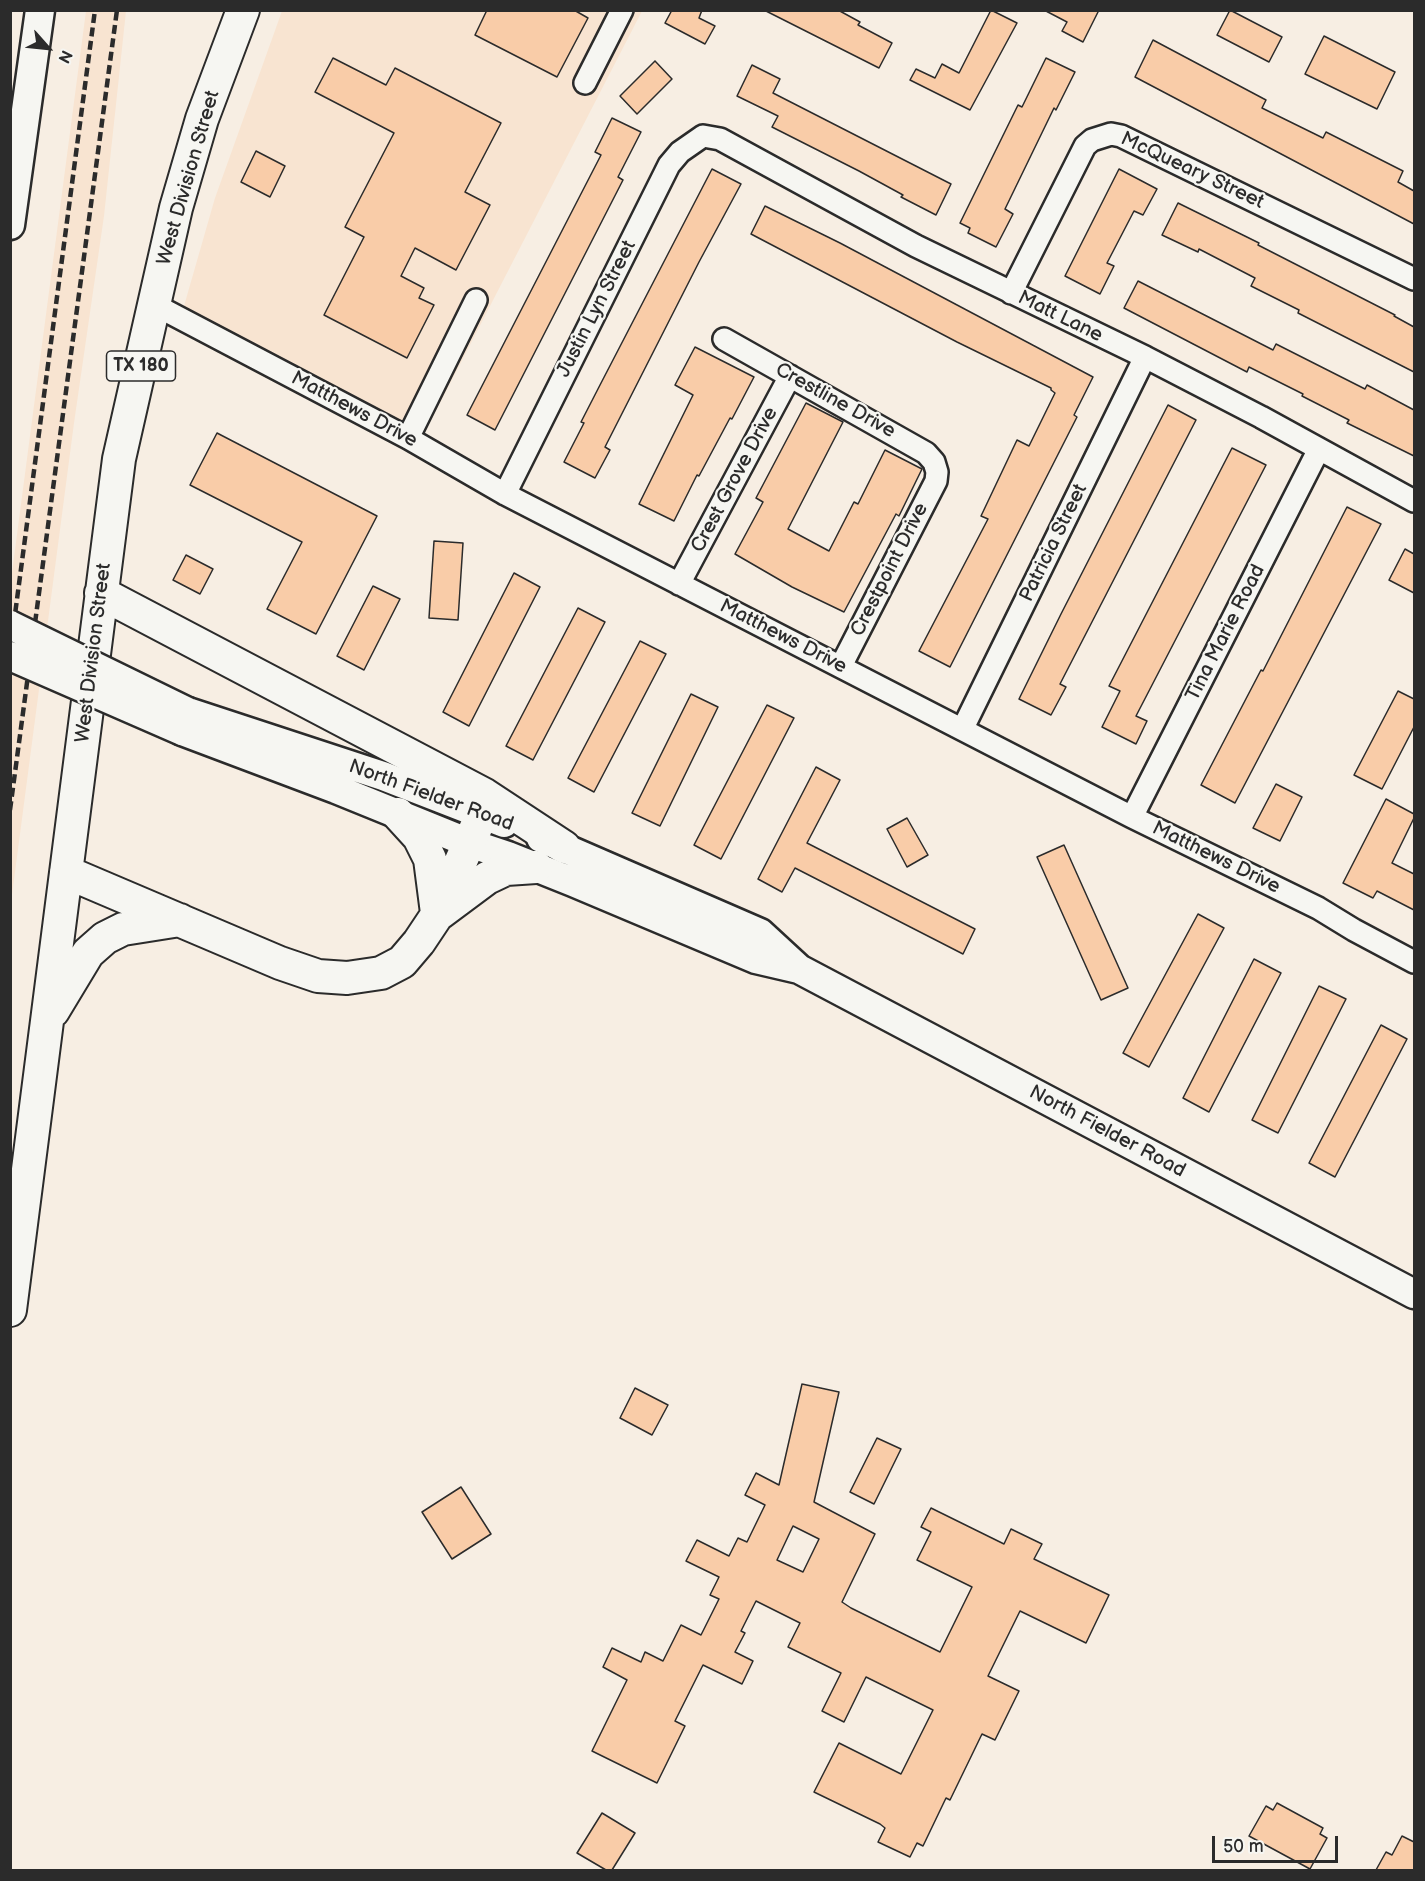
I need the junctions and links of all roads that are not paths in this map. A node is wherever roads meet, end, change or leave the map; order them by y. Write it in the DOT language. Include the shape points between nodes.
graph roads {
  1 [pos="40,10"];
  2 [pos="243,10"];
  3 [pos="622,10"];
  4 [pos="585,83"];
  5 [pos="703,136"];
  6 [pos="10,225"];
  7 [pos="1414,279"];
  8 [pos="1011,294"];
  9 [pos="476,300"];
  10 [pos="155,305"];
  11 [pos="724,339"];
  12 [pos="1144,357"];
  13 [pos="790,376"];
  14 [pos="408,438"];
  15 [pos="1319,449"];
  16 [pos="937,472"];
  17 [pos="505,494"];
  18 [pos="1414,501"];
  19 [pos="679,584"];
  20 [pos="102,593"];
  21 [pos="10,625"];
  22 [pos="10,656"];
  23 [pos="841,666"];
  24 [pos="185,721"];
  25 [pos="963,728"];
  26 [pos="482,813"];
  27 [pos="398,814"];
  28 [pos="1132,817"];
  29 [pos="469,843"];
  30 [pos="564,847"];
  31 [pos="536,867"];
  32 [pos="66,872"];
  33 [pos="437,915"];
  34 [pos="180,920"];
  35 [pos="1414,962"];
  36 [pos="799,969"];
  37 [pos="47,1019"];
  38 [pos="1414,1294"];
  39 [pos="10,1310"];
  1 -- 6 [label="main road"];
  2 -- 10 [label="main road, West Division Street / TX 180" via="202,119 176,208"];
  3 -- 4 [label="street"];
  5 -- 8 [label="street, Matt Lane" via="720,140"];
  5 -- 17 [label="street, Justin Lyn Street" via="669,165"];
  7 -- 8 [label="street, McQueary Street" via="1111,134 1084,146"];
  8 -- 12 [label="street, Matt Lane"];
  9 -- 14 [label="street"];
  10 -- 14 [label="street, Matthews Drive"];
  10 -- 20 [label="main road, West Division Street / TX 180" via="119,459"];
  11 -- 13 [label="street, Crestline Drive"];
  12 -- 15 [label="street, Matt Lane"];
  12 -- 25 [label="street, Patricia Street"];
  13 -- 16 [label="street, Crestline Drive" via="926,453"];
  13 -- 19 [label="street, Crest Grove Drive"];
  14 -- 17 [label="street, Matthews Drive"];
  15 -- 18 [label="street, Matt Lane"];
  15 -- 28 [label="street, Tina Marie Road"];
  16 -- 23 [label="street, Crestpoint Drive" via="936,481"];
  17 -- 19 [label="street, Matthews Drive"];
  19 -- 23 [label="street, Matthews Drive"];
  20 -- 30 [label="main road" via="486,795"];
  20 -- 32 [label="main road, West Division Street / TX 180"];
  21 -- 24 [label="main road, North Fielder Road, bridge" via="51,644"];
  22 -- 24 [label="main road, North Fielder Road, bridge"];
  23 -- 25 [label="street, Matthews Drive"];
  24 -- 26 [label="main road, North Fielder Road" via="383,776"];
  24 -- 27 [label="main road, North Fielder Road"];
  25 -- 28 [label="street, Matthews Drive"];
  26 -- 29 [label="main road"];
  26 -- 30 [label="main road, North Fielder Road"];
  27 -- 29 [label="main road, North Fielder Road"];
  27 -- 33 [label="main road" via="419,837 430,859"];
  28 -- 35 [label="street, Matthews Drive" via="1318,908"];
  29 -- 31 [label="main road, North Fielder Road"];
  29 -- 33 [label="main road"];
  30 -- 36 [label="main road, North Fielder Road" via="760,933"];
  31 -- 33 [label="main road" via="506,869 487,878"];
  31 -- 36 [label="main road, North Fielder Road" via="756,959"];
  32 -- 34 [label="main road"];
  32 -- 37 [label="main road, West Division Street / TX 180"];
  33 -- 34 [label="main road" via="402,962 381,973 347,978 318,976 280,963"];
  34 -- 37 [label="main road" via="123,929 105,938 88,953"];
  36 -- 38 [label="main road, North Fielder Road"];
  37 -- 39 [label="main road, West Division Street / TX 180"];
}
